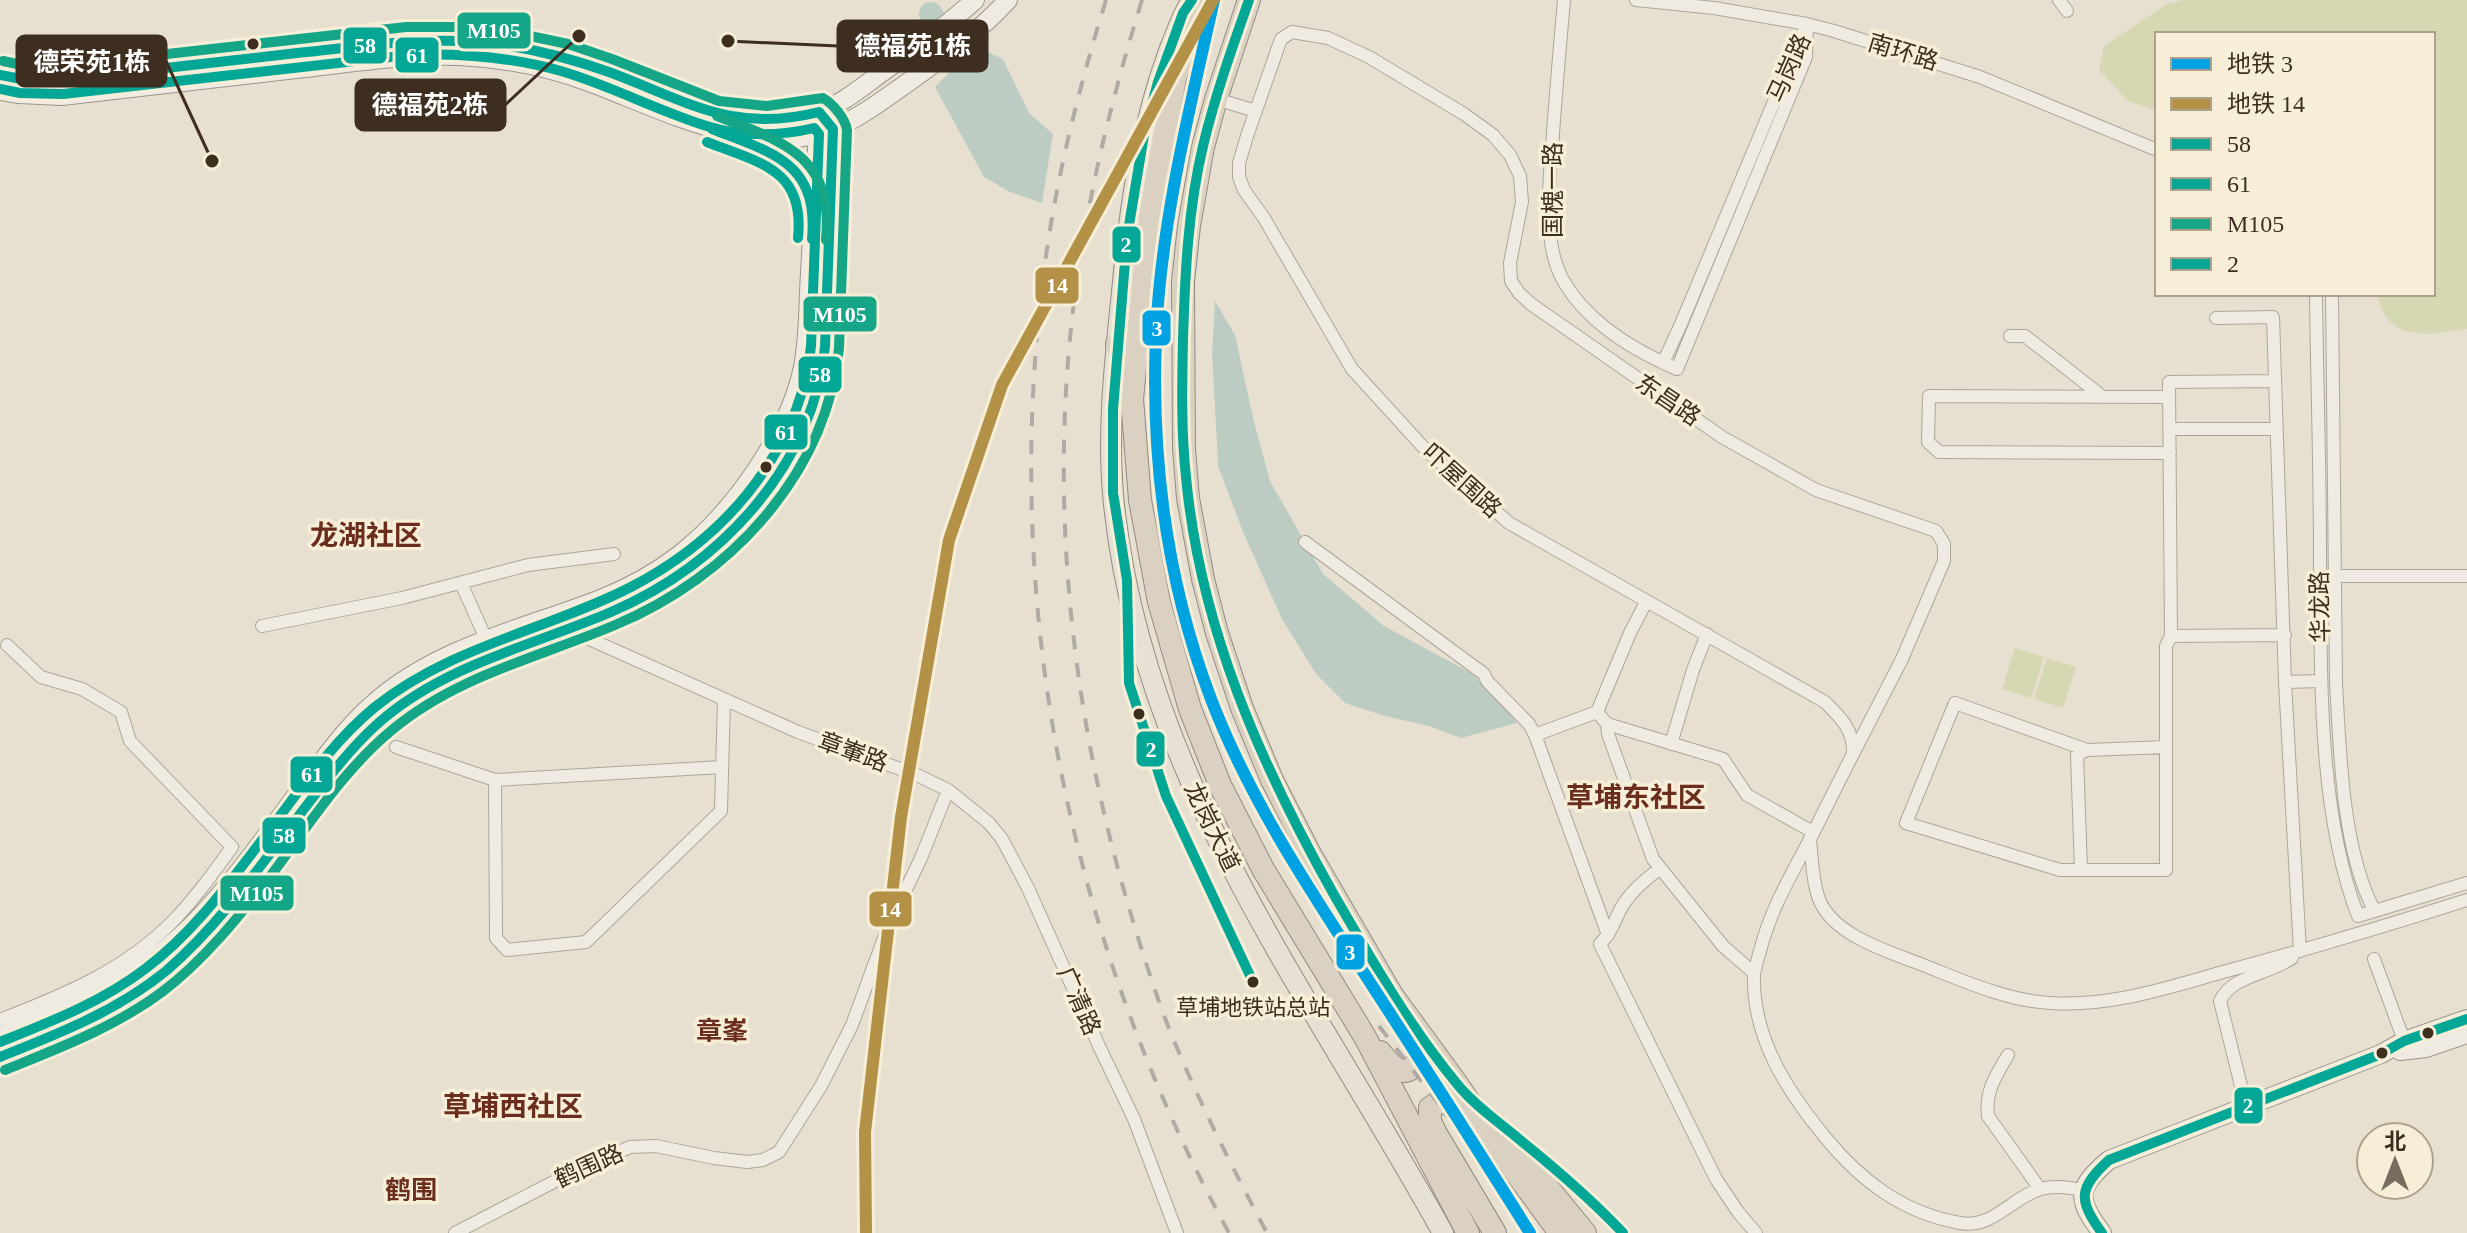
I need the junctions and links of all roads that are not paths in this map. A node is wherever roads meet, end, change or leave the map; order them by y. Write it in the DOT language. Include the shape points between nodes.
graph roads {
  1 [pos="975,0"];
  2 [pos="1008,0"];
  3 [pos="1192,0"];
  4 [pos="1203,0"];
  5 [pos="1249,0"];
  6 [pos="1564,0"];
  7 [pos="1636,0"];
  8 [pos="1807,24"];
  9 [pos="1328,38"];
  10 [pos="0,75"];
  11 [pos="0,91"];
  12 [pos="1216,99"];
  13 [pos="1256,111"];
  14 [pos="819,112"];
  15 [pos="711,129"];
  16 [pos="826,132"];
  17 [pos="2155,149"];
  18 [pos="814,210"];
  19 [pos="2316,296"];
  20 [pos="2332,296"];
  21 [pos="2216,318"];
  22 [pos="2010,336"];
  23 [pos="1117,344"];
  24 [pos="1663,363"];
  25 [pos="1677,369"];
  26 [pos="2275,381"];
  27 [pos="2103,397"];
  28 [pos="2169,397"];
  29 [pos="1132,399"];
  30 [pos="2169,429"];
  31 [pos="2276,429"];
  32 [pos="2170,453"];
  33 [pos="1305,542"];
  34 [pos="614,554"];
  35 [pos="2320,576"];
  36 [pos="2335,576"];
  37 [pos="2467,576"];
  38 [pos="461,583"];
  39 [pos="1646,602"];
  40 [pos="262,626"];
  41 [pos="567,629"];
  42 [pos="1707,634"];
  43 [pos="2285,635"];
  44 [pos="2171,636"];
  45 [pos="486,639"];
  46 [pos="7,645"];
  47 [pos="2321,681"];
  48 [pos="2285,682"];
  49 [pos="724,699"];
  50 [pos="1597,712"];
  51 [pos="1607,724"];
  52 [pos="1535,735"];
  53 [pos="1671,744"];
  54 [pos="396,747"];
  55 [pos="2166,747"];
  56 [pos="2087,750"];
  57 [pos="1853,754"];
  58 [pos="722,767"];
  59 [pos="495,780"];
  60 [pos="948,790"];
  61 [pos="1812,835"];
  62 [pos="1660,868"];
  63 [pos="2081,870"];
  64 [pos="2467,883"];
  65 [pos="2467,900"];
  66 [pos="2374,910"];
  67 [pos="1608,935"];
  68 [pos="2300,951"];
  69 [pos="2374,959"];
  70 [pos="1754,973"];
  71 [pos="1392,995"];
  72 [pos="2467,1019"];
  73 [pos="0,1020"];
  74 [pos="2467,1034"];
  75 [pos="0,1036"];
  76 [pos="1365,1037"];
  77 [pos="2406,1046"];
  78 [pos="2008,1055"];
  79 [pos="0,1057"];
  80 [pos="1460,1088"];
  81 [pos="2246,1106"];
  82 [pos="1417,1133"];
  83 [pos="2040,1189"];
  84 [pos="2084,1190"];
  85 [pos="1972,1229"];
  86 [pos="455,1233"];
  87 [pos="1177,1233"];
  88 [pos="1443,1233"];
  89 [pos="1468,1233"];
  90 [pos="1481,1233"];
  91 [pos="1495,1233"];
  92 [pos="1545,1233"];
  93 [pos="1560,1233"];
  94 [pos="1585,1233"];
  95 [pos="1756,1233"];
  96 [pos="2102,1233"];
  1 -- 14 [label="main road" via="905,56"];
  2 -- 16 [label="main road" via="917,76"];
  3 -- 23 [label="main road, 龙岗大道" via="1183,13 1145,129"];
  4 -- 29 [label="highway, 龙岗大道" via="1175,78 1157,179"];
  5 -- 12 [label="highway"];
  6 -- 24 [label="street, 国槐一路" via="1551,244 1561,278 1579,303 1606,329"];
  7 -- 8 [label="street, 南环路"];
  8 -- 17 [label="street, 南环路" via="1980,77"];
  8 -- 24 [label="street, 马岗路"];
  8 -- 25 [label="street, 马岗路" via="1806,57"];
  9 -- 13 [label="street, 吓屋围路" via="1292,32 1281,39"];
  9 -- 57 [label="street, 东昌路" via="1464,114 1510,155 1520,176 1522,202 1511,281 1531,304 1722,437 1803,483 1936,531 1944,544 1944,561"];
  10 -- 14 [label="main road" via="61,80 408,41 463,40 570,59 733,118 769,121"];
  11 -- 15 [label="main road" via="62,96 383,59 462,56 565,74"];
  12 -- 13 [label="street"];
  12 -- 71 [label="highway" via="1203,147 1183,282 1182,417 1188,498 1203,579 1237,694 1272,780"];
  13 -- 39 [label="street, 吓屋围路" via="1239,177 1352,369 1424,448 1509,523"];
  14 -- 16 [label="main road"];
  15 -- 16 [label="main road" via="764,138"];
  15 -- 18 [label="main road" via="796,169 808,186"];
  16 -- 18 [label="main road"];
  16 -- 41 [label="main road" via="824,358 815,403 797,445 758,503 695,564 629,604"];
  18 -- 45 [label="main road" via="807,338 799,381 779,427 741,489 698,538 642,579"];
  19 -- 35 [label="street, 华龙路"];
  20 -- 36 [label="street, 华龙路"];
  21 -- 26 [label="street" via="2273,317"];
  22 -- 27 [label="street" via="2025,336"];
  23 -- 29 [label="highway"];
  23 -- 88 [label="main road, 龙岗大道" via="1111,466 1116,517 1141,639 1174,746 1264,930"];
  24 -- 25 [label="street, 国槐一路"];
  26 -- 28 [label="street" via="2169,382"];
  26 -- 31 [label="street"];
  27 -- 28 [label="street"];
  27 -- 32 [label="street" via="1929,396 1928,442 1939,452"];
  28 -- 30 [label="street"];
  29 -- 76 [label="highway, 龙岗大道" via="1144,529 1190,709 1220,785 1263,869"];
  30 -- 31 [label="street"];
  30 -- 32 [label="street"];
  31 -- 43 [label="street"];
  32 -- 44 [label="street"];
  33 -- 52 [label="street" via="1484,674"];
  34 -- 38 [label="street" via="528,565"];
  35 -- 36 [label="street"];
  35 -- 47 [label="street, 华龙路"];
  36 -- 37 [label="street"];
  36 -- 66 [label="street, 华龙路" via="2340,747 2353,843"];
  38 -- 40 [label="street"];
  38 -- 45 [label="street"];
  39 -- 42 [label="street, 吓屋围路"];
  39 -- 50 [label="street"];
  41 -- 49 [label="street, 章輋路"];
  41 -- 79 [label="main road" via="464,668 396,707 355,745 210,929 180,958 116,1004"];
  42 -- 53 [label="street"];
  42 -- 57 [label="street, 吓屋围路" via="1825,702 1850,731"];
  43 -- 44 [label="street"];
  43 -- 48 [label="street"];
  44 -- 55 [label="street" via="2166,646"];
  45 -- 75 [label="main road" via="410,677 361,716 216,899 169,946 101,992"];
  46 -- 73 [label="street" via="41,677 82,689 121,712 130,741 232,847 181,913 133,956 84,985"];
  47 -- 48 [label="street"];
  47 -- 66 [label="street, 华龙路" via="2332,803 2346,883 2358,916"];
  48 -- 68 [label="street"];
  49 -- 58 [label="street"];
  49 -- 60 [label="street, 章輋路"];
  50 -- 51 [label="street"];
  50 -- 52 [label="street"];
  51 -- 53 [label="street"];
  51 -- 62 [label="street"];
  52 -- 67 [label="street"];
  53 -- 61 [label="street" via="1723,759 1747,795"];
  54 -- 59 [label="street"];
  55 -- 56 [label="street"];
  55 -- 63 [label="street" via="2166,870"];
  56 -- 63 [label="street" via="2077,755"];
  56 -- 63 [label="street" via="1955,703 1906,823 2060,870"];
  57 -- 61 [label="street"];
  58 -- 59 [label="street"];
  58 -- 59 [label="street" via="721,811 586,942 507,950 496,938"];
  60 -- 86 [label="street, 鹤围路" via="852,1025 779,1152 747,1162 656,1146 630,1147"];
  60 -- 87 [label="street, 广清路" via="989,823 1014,859 1134,1119"];
  61 -- 68 [label="street" via="1819,900 1845,931 2011,996 2080,1004 2130,997"];
  61 -- 70 [label="street" via="1774,905"];
  62 -- 67 [label="street" via="1637,886"];
  62 -- 70 [label="street" via="1723,946"];
  64 -- 66 [label="street"];
  65 -- 68 [label="street"];
  67 -- 95 [label="street" via="1600,944 1670,1088 1716,1179"];
  68 -- 81 [label="street" via="2288,962 2224,991 2220,1001"];
  69 -- 77 [label="street"];
  70 -- 85 [label="street" via="1768,1051 1807,1116 1838,1153 1891,1198"];
  71 -- 76 [label="highway" via="1418,1047 1415,1067 1398,1070"];
  71 -- 80 [label="highway"];
  72 -- 77 [label="main road"];
  74 -- 77 [label="main road" via="2426,1048"];
  76 -- 82 [label="highway, 龙岗大道"];
  77 -- 81 [label="main road"];
  78 -- 83 [label="street" via="1990,1085 1988,1116"];
  80 -- 93 [label="highway"];
  80 -- 94 [label="highway" via="1513,1143"];
  81 -- 84 [label="main road" via="2109,1160"];
  82 -- 89 [label="highway"];
  82 -- 90 [label="highway"];
  83 -- 84 [label="street"];
  83 -- 85 [label="street"];
  84 -- 96 [label="main road" via="2084,1207"];
  91 -- 92 [label="highway" via="1430,1121 1434,1104 1446,1102 1455,1109"];
}
